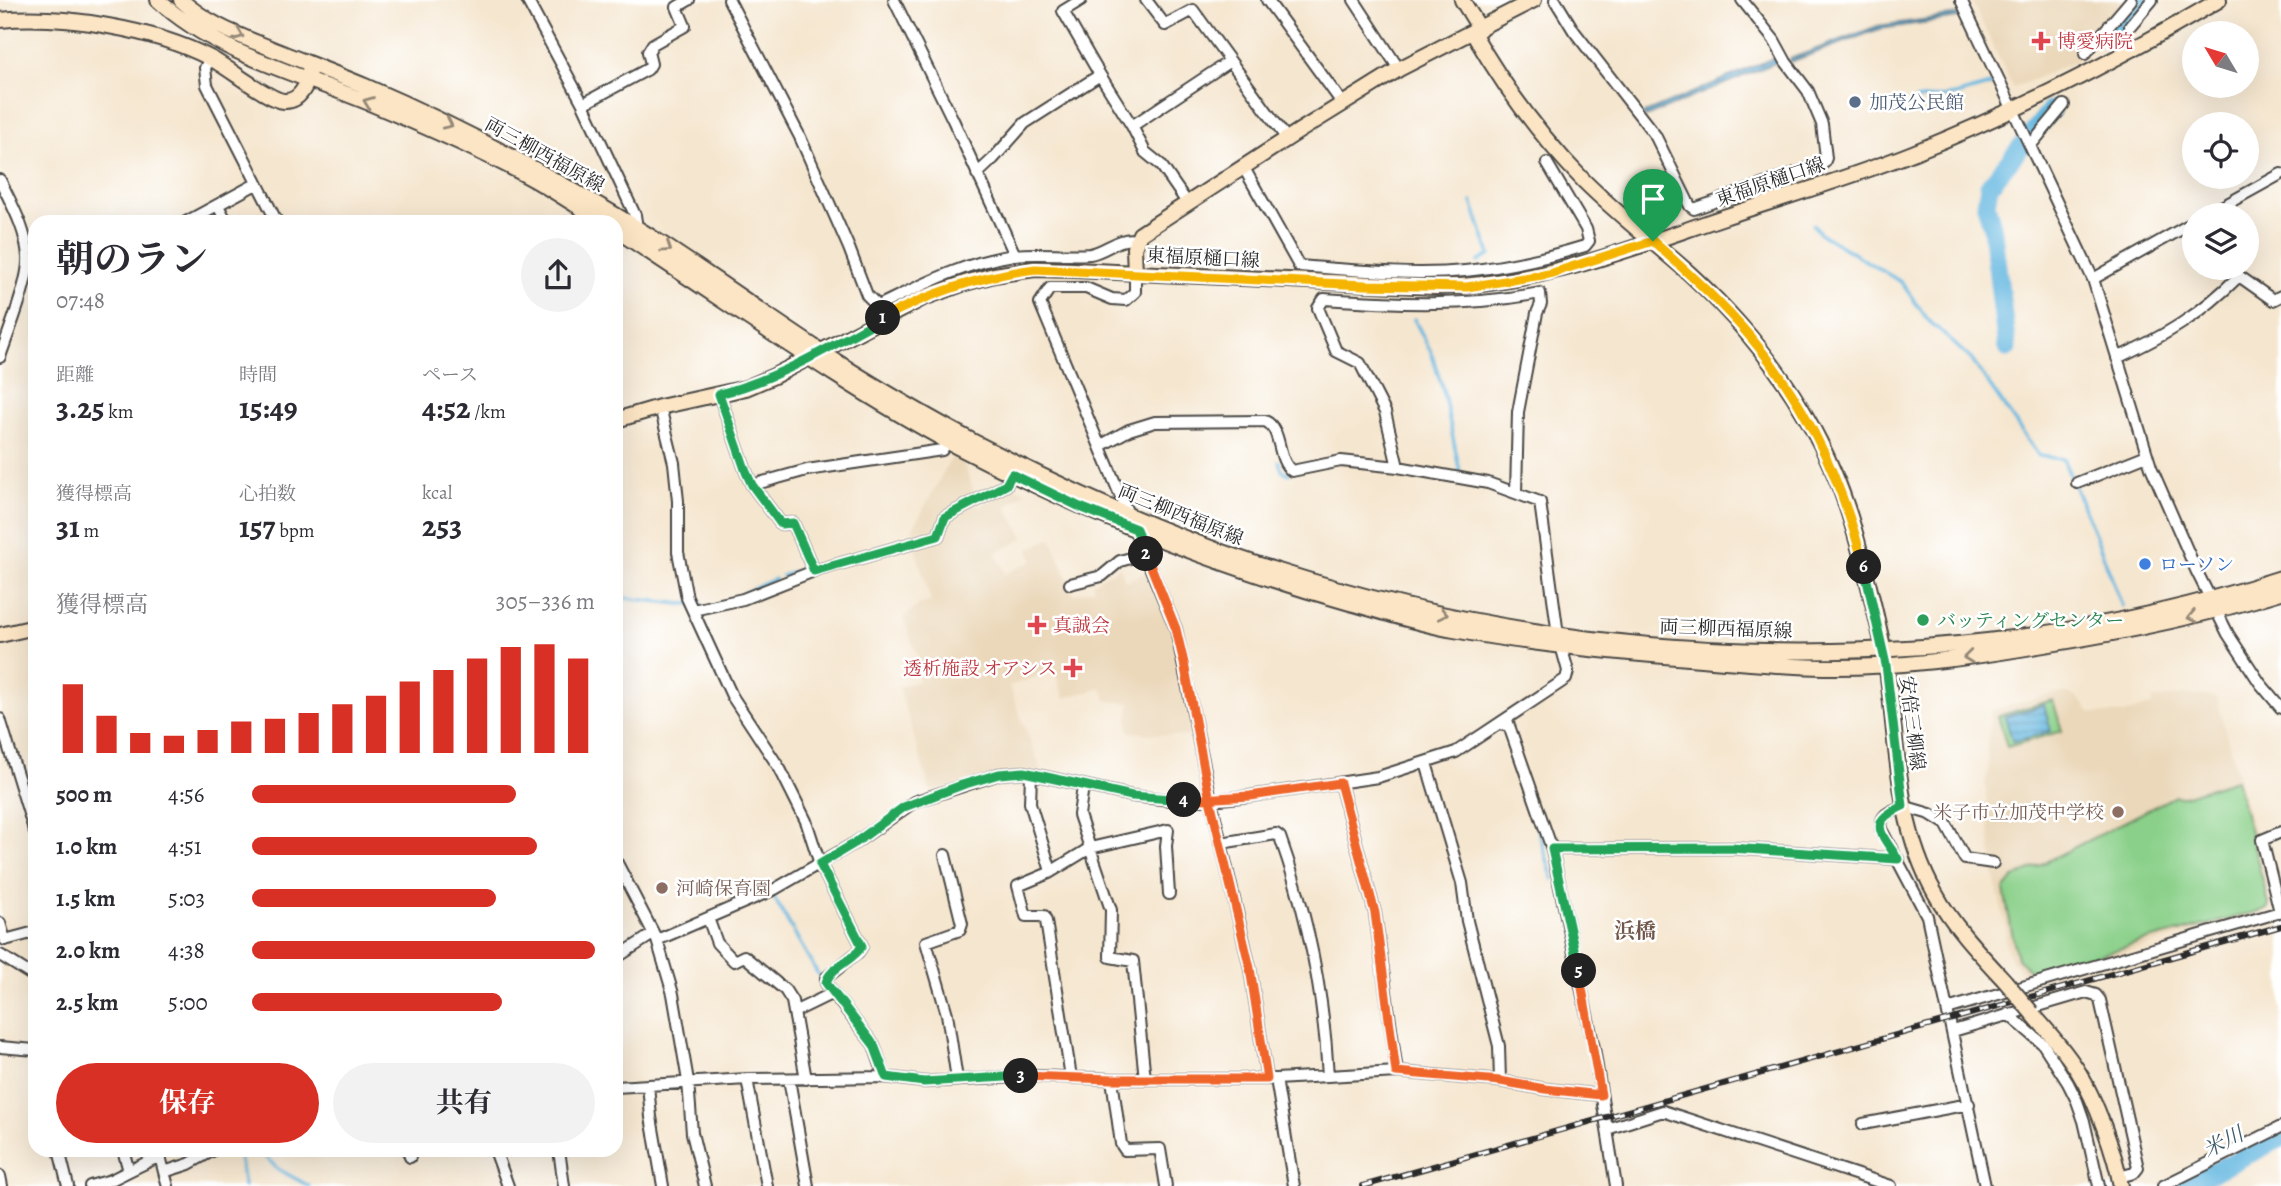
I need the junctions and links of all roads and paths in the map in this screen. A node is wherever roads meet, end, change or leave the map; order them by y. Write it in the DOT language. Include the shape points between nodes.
graph roads {
  1 [pos="158,0"];
  2 [pos="181,0"];
  3 [pos="527,0"];
  4 [pos="689,0"];
  5 [pos="729,0"];
  6 [pos="894,0"];
  7 [pos="1081,0"];
  8 [pos="1146,0"];
  9 [pos="1267,0"];
  10 [pos="1354,0"];
  11 [pos="1462,0"];
  12 [pos="1534,0"];
  13 [pos="1555,0"];
  14 [pos="1742,0"];
  15 [pos="1961,0"];
  16 [pos="2131,0"];
  17 [pos="2152,0"];
  18 [pos="2219,0"];
  19 [pos="0,20"];
  20 [pos="2130,26"];
  21 [pos="1477,31"];
  22 [pos="2085,54"];
  23 [pos="209,58"];
  24 [pos="1230,61"];
  25 [pos="310,64"];
  26 [pos="1399,69"];
  27 [pos="1100,75"];
  28 [pos="308,80"];
  29 [pos="583,104"];
  30 [pos="1343,104"];
  31 [pos="2064,105"];
  32 [pos="2014,110"];
  33 [pos="1132,126"];
  34 [pos="1287,139"];
  35 [pos="2030,145"];
  36 [pos="1546,163"];
  37 [pos="1244,168"];
  38 [pos="976,174"];
  39 [pos="1792,174"];
  40 [pos="2281,174"];
  41 [pos="0,180"];
  42 [pos="256,184"];
  43 [pos="1799,191"];
  44 [pos="2229,203"];
  45 [pos="1188,204"];
  46 [pos="218,206"];
  47 [pos="200,215"];
  48 [pos="223,215"];
  49 [pos="273,215"];
  50 [pos="592,215"];
  51 [pos="615,215"];
  52 [pos="623,220"];
  53 [pos="637,228"];
  54 [pos="2182,229"];
  55 [pos="623,234"];
  56 [pos="1135,240"];
  57 [pos="1653,241"];
  58 [pos="28,254"];
  59 [pos="1015,255"];
  60 [pos="28,263"];
  61 [pos="1436,271"];
  62 [pos="1135,273"];
  63 [pos="2093,279"];
  64 [pos="2230,280"];
  65 [pos="2247,280"];
  66 [pos="1436,287"];
  67 [pos="2281,296"];
  68 [pos="1436,304"];
  69 [pos="814,354"];
  70 [pos="0,357"];
  71 [pos="2117,358"];
  72 [pos="719,394"];
  73 [pos="660,407"];
  74 [pos="623,418"];
  75 [pos="948,441"];
  76 [pos="1100,446"];
  77 [pos="2147,455"];
  78 [pos="1398,467"];
  79 [pos="1012,474"];
  80 [pos="2077,483"];
  81 [pos="752,485"];
  82 [pos="1516,493"];
  83 [pos="1129,515"];
  84 [pos="1136,529"];
  85 [pos="1145,554"];
  86 [pos="814,571"];
  87 [pos="2281,578"];
  88 [pos="1070,584"];
  89 [pos="2281,592"];
  90 [pos="2214,606"];
  91 [pos="693,610"];
  92 [pos="28,629"];
  93 [pos="0,635"];
  94 [pos="1560,640"];
  95 [pos="1883,648"];
  96 [pos="1886,665"];
  97 [pos="2281,708"];
  98 [pos="0,720"];
  99 [pos="1502,723"];
  100 [pos="1426,764"];
  101 [pos="1031,775"];
  102 [pos="1340,783"];
  103 [pos="1083,786"];
  104 [pos="28,792"];
  105 [pos="1210,800"];
  106 [pos="1903,806"];
  107 [pos="2281,832"];
  108 [pos="1221,843"];
  109 [pos="1090,848"];
  110 [pos="1552,849"];
  111 [pos="945,855"];
  112 [pos="1898,859"];
  113 [pos="1993,863"];
  114 [pos="820,864"];
  115 [pos="1051,871"];
  116 [pos="623,875"];
  117 [pos="1169,894"];
  118 [pos="708,918"];
  119 [pos="0,923"];
  120 [pos="28,934"];
  121 [pos="655,937"];
  122 [pos="623,954"];
  123 [pos="0,955"];
  124 [pos="28,972"];
  125 [pos="833,993"];
  126 [pos="1947,1009"];
  127 [pos="794,1012"];
  128 [pos="2008,1014"];
  129 [pos="1953,1031"];
  130 [pos="0,1047"];
  131 [pos="28,1051"];
  132 [pos="1396,1072"];
  133 [pos="1328,1076"];
  134 [pos="886,1077"];
  135 [pos="1071,1077"];
  136 [pos="747,1079"];
  137 [pos="789,1079"];
  138 [pos="806,1079"];
  139 [pos="957,1079"];
  140 [pos="1112,1079"];
  141 [pos="1145,1079"];
  142 [pos="1271,1079"];
  143 [pos="688,1081"];
  144 [pos="1500,1081"];
  145 [pos="648,1086"];
  146 [pos="623,1087"];
  147 [pos="1601,1095"];
  148 [pos="1969,1104"];
  149 [pos="1863,1124"];
  150 [pos="2281,1128"];
  151 [pos="1607,1129"];
  152 [pos="61,1157"];
  153 [pos="125,1157"];
  154 [pos="152,1157"];
  155 [pos="160,1157"];
  156 [pos="202,1157"];
  157 [pos="498,1157"];
  158 [pos="560,1157"];
  159 [pos="129,1171"];
  160 [pos="164,1172"];
  161 [pos="0,1176"];
  162 [pos="2120,1181"];
  163 [pos="2,1186"];
  164 [pos="68,1186"];
  165 [pos="90,1186"];
  166 [pos="168,1186"];
  167 [pos="508,1186"];
  168 [pos="564,1186"];
  169 [pos="663,1186"];
  170 [pos="705,1186"];
  171 [pos="767,1186"];
  172 [pos="808,1186"];
  173 [pos="1166,1186"];
  174 [pos="1294,1186"];
  175 [pos="1616,1186"];
  176 [pos="1891,1186"];
  177 [pos="1985,1186"];
  178 [pos="2099,1186"];
  179 [pos="2163,1186"];
  1 -- 28 [label="main road, 両三柳西福原線" via="210,38"];
  2 -- 25 [label="main road, 両三柳西福原線, one-way" via="228,31"];
  3 -- 29 [label="street"];
  4 -- 29 [label="street" via="677,7 685,26 653,44 648,69"];
  5 -- 59 [label="street" via="800,137 867,295 878,306 943,275"];
  6 -- 38 [label="street"];
  7 -- 27 [label="street" via="1063,11"];
  8 -- 24 [label="street" via="1165,25 1193,10"];
  9 -- 30 [label="street"];
  10 -- 26 [label="street"];
  11 -- 21 [label="main road, 安倍三柳線"];
  12 -- 21 [label="main road, 東福原樋口線"];
  13 -- 39 [label="street" via="1655,135 1694,209"];
  14 -- 39 [label="street" via="1805,86 1822,124 1825,163"];
  15 -- 32 [label="street"];
  16 -- 22 [label="street"];
  17 -- 20 [label="street"];
  18 -- 32 [label="main road, 東福原樋口線" via="2142,46"];
  19 -- 23 [label="main road" via="69,21 119,30 161,39"];
  21 -- 26 [label="main road, 東福原樋口線"];
  21 -- 57 [label="main road, 安倍三柳線" via="1507,86 1542,135 1587,184"];
  23 -- 28 [label="main road" via="274,99 294,99"];
  23 -- 42 [label="street" via="207,85"];
  24 -- 33 [label="street"];
  24 -- 34 [label="street"];
  25 -- 28 [label="main road"];
  25 -- 51 [label="main road, 両三柳西福原線, one-way" via="456,127"];
  26 -- 30 [label="main road, 東福原樋口線"];
  27 -- 33 [label="street"];
  27 -- 38 [label="street" via="1025,123"];
  50 -- 28 [label="main road, 両三柳西福原線, one-way" via="484,155 386,109"];
  29 -- 53 [label="street"];
  30 -- 34 [label="main road, 東福原樋口線"];
  31 -- 35 [label="street"];
  32 -- 35 [label="street"];
  32 -- 43 [label="main road, 東福原樋口線" via="1913,153"];
  33 -- 45 [label="street" via="1146,152 1161,165"];
  34 -- 37 [label="main road, 東福原樋口線"];
  35 -- 63 [label="street"];
  36 -- 61 [label="street" via="1589,234 1586,246 1521,263"];
  37 -- 45 [label="main road, 東福原樋口線"];
  37 -- 61 [label="street" via="1299,266"];
  38 -- 59 [label="street"];
  39 -- 43 [label="street"];
  40 -- 44 [label="street"];
  41 -- 58 [label="street" via="22,226"];
  42 -- 46 [label="street"];
  42 -- 49 [label="street"];
  43 -- 57 [label="main road, 東福原樋口線"];
  45 -- 56 [label="main road, 東福原樋口線"];
  46 -- 47 [label="street"];
  46 -- 48 [label="street"];
  52 -- 53 [label="main road, 両三柳西福原線, one-way"];
  53 -- 69 [label="main road, 両三柳西福原線, one-way"];
  54 -- 63 [label="street"];
  55 -- 69 [label="main road, 両三柳西福原線"];
  56 -- 59 [label="street" via="1093,253"];
  56 -- 62 [label="main road, 東福原樋口線"];
  57 -- 66 [label="main road, 東福原樋口線" via="1549,274 1467,287"];
  57 -- 95 [label="main road, 安倍三柳線" via="1752,339 1809,422 1845,500"];
  60 -- 70 [label="street"];
  61 -- 66 [label="street"];
  62 -- 66 [label="main road, 東福原樋口線"];
  62 -- 69 [label="main road, 東福原樋口線" via="1035,269 994,275 923,298"];
  62 -- 76 [label="street" via="1135,292 1126,300 1086,288 1050,288 1040,303"];
  63 -- 71 [label="street"];
  64 -- 71 [label="street" via="2210,305"];
  65 -- 67 [label="street" via="2273,300"];
  66 -- 68 [label="street"];
  68 -- 78 [label="street" via="1324,299 1318,308 1336,351 1360,363 1385,412"];
  68 -- 82 [label="street" via="1540,293 1518,412"];
  69 -- 72 [label="main road, 東福原樋口線" via="746,388"];
  69 -- 75 [label="main road, 両三柳西福原線"];
  69 -- 83 [label="main road, 両三柳西福原線" via="973,441"];
  71 -- 77 [label="street"];
  72 -- 73 [label="main road, 東福原樋口線"];
  72 -- 81 [label="street"];
  73 -- 74 [label="main road, 東福原樋口線"];
  73 -- 91 [label="street" via="674,463 678,552"];
  75 -- 79 [label="main road, 両三柳西福原線"];
  75 -- 81 [label="street" via="942,450 807,470"];
  76 -- 78 [label="street" via="1155,422 1265,421 1273,426 1285,464 1292,471 1340,461"];
  76 -- 83 [label="street"];
  77 -- 80 [label="street"];
  77 -- 90 [label="street"];
  78 -- 82 [label="street" via="1488,483"];
  79 -- 84 [label="main road, 両三柳西福原線"];
  79 -- 86 [label="street" via="1006,485 945,517 938,532"];
  81 -- 86 [label="street" via="781,524 793,523"];
  82 -- 94 [label="street" via="1540,502"];
  83 -- 84 [label="street"];
  83 -- 94 [label="main road, 両三柳西福原線, one-way" via="1279,572 1392,603"];
  84 -- 85 [label="street"];
  84 -- 94 [label="main road, 両三柳西福原線" via="1284,584 1451,630"];
  85 -- 88 [label="street" via="1120,561 1102,576"];
  85 -- 105 [label="street" via="1176,629"];
  86 -- 91 [label="street" via="743,599"];
  87 -- 90 [label="main road, 両三柳西福原線"];
  89 -- 90 [label="main road, 両三柳西福原線"];
  90 -- 95 [label="main road, 両三柳西福原線" via="2006,638"];
  90 -- 96 [label="main road, 両三柳西福原線, one-way" via="2119,633"];
  90 -- 97 [label="street" via="2260,683"];
  91 -- 114 [label="street" via="732,696 801,810"];
  92 -- 93 [label="main road"];
  94 -- 95 [label="main road, 両三柳西福原線" via="1717,650"];
  94 -- 96 [label="main road, 両三柳西福原線" via="1647,655 1825,667"];
  94 -- 99 [label="street" via="1566,678"];
  95 -- 96 [label="main road, 安倍三柳線"];
  96 -- 106 [label="main road, 安倍三柳線"];
  98 -- 104 [label="street"];
  99 -- 100 [label="street" via="1456,752"];
  99 -- 110 [label="street" via="1508,723"];
  100 -- 102 [label="street"];
  100 -- 144 [label="street" via="1462,883 1467,921 1499,1046"];
  101 -- 103 [label="street"];
  101 -- 114 [label="street" via="999,774 914,802"];
  101 -- 115 [label="street" via="1030,803"];
  102 -- 105 [label="street"];
  102 -- 132 [label="street" via="1375,913"];
  103 -- 105 [label="street" via="1132,796"];
  103 -- 109 [label="street" via="1079,815"];
  105 -- 108 [label="street"];
  106 -- 112 [label="street" via="1884,814 1880,821"];
  106 -- 113 [label="street" via="1946,824 1965,859"];
  106 -- 162 [label="main road, 安倍三柳線, bridge" via="1935,893 1979,953 2064,1051 2086,1085"];
  107 -- 126 [label="street" via="2262,840 2280,912"];
  108 -- 133 [label="street" via="1280,837 1308,933 1325,1027"];
  108 -- 142 [label="street"];
  109 -- 115 [label="street"];
  109 -- 117 [label="street" via="1168,830"];
  109 -- 141 [label="street" via="1111,909 1110,957 1133,961"];
  110 -- 112 [label="street" via="1731,848"];
  110 -- 147 [label="street"];
  111 -- 139 [label="street" via="962,924 960,930 926,942 947,1014"];
  112 -- 126 [label="street" via="1927,916"];
  114 -- 118 [label="street"];
  114 -- 125 [label="street" via="862,946 826,978"];
  115 -- 135 [label="street" via="1018,886 1026,916 1044,916 1046,921"];
  116 -- 121 [label="street"];
  118 -- 121 [label="street"];
  118 -- 127 [label="street" via="717,943 734,961 744,956 785,990"];
  119 -- 120 [label="street" via="5,940"];
  121 -- 122 [label="street"];
  121 -- 143 [label="street" via="673,994"];
  123 -- 124 [label="street"];
  125 -- 127 [label="street"];
  125 -- 134 [label="street" via="874,1045"];
  126 -- 129 [label="street"];
  127 -- 138 [label="street"];
  128 -- 129 [label="street"];
  128 -- 162 [label="street" via="2085,992 2100,1000 2138,1168"];
  128 -- 178 [label="street" via="2043,1044 2068,1083 2084,1121"];
  129 -- 148 [label="street"];
  130 -- 131 [label="street"];
  132 -- 133 [label="street"];
  132 -- 144 [label="street"];
  133 -- 142 [label="street"];
  134 -- 138 [label="street"];
  134 -- 139 [label="street" via="924,1082"];
  135 -- 139 [label="street"];
  135 -- 140 [label="street"];
  136 -- 137 [label="street"];
  136 -- 143 [label="street"];
  136 -- 171 [label="street"];
  137 -- 138 [label="street"];
  137 -- 172 [label="street"];
  140 -- 141 [label="street"];
  140 -- 173 [label="street" via="1121,1144 1132,1152 1160,1149"];
  141 -- 142 [label="street"];
  142 -- 174 [label="street"];
  143 -- 145 [label="street"];
  143 -- 170 [label="street" via="692,1133"];
  144 -- 147 [label="street"];
  145 -- 146 [label="street"];
  145 -- 169 [label="street"];
  147 -- 151 [label="street"];
  148 -- 149 [label="street"];
  148 -- 177 [label="street"];
  150 -- 179 [label="street"];
  151 -- 175 [label="street"];
  151 -- 176 [label="street" via="1663,1111"];
  152 -- 164 [label="street"];
  153 -- 159 [label="street"];
  154 -- 159 [label="street"];
  155 -- 160 [label="street"];
  156 -- 160 [label="street"];
  157 -- 167 [label="street"];
  158 -- 168 [label="street"];
  159 -- 165 [label="street"];
  160 -- 166 [label="street"];
  161 -- 163 [label="street"];
}
